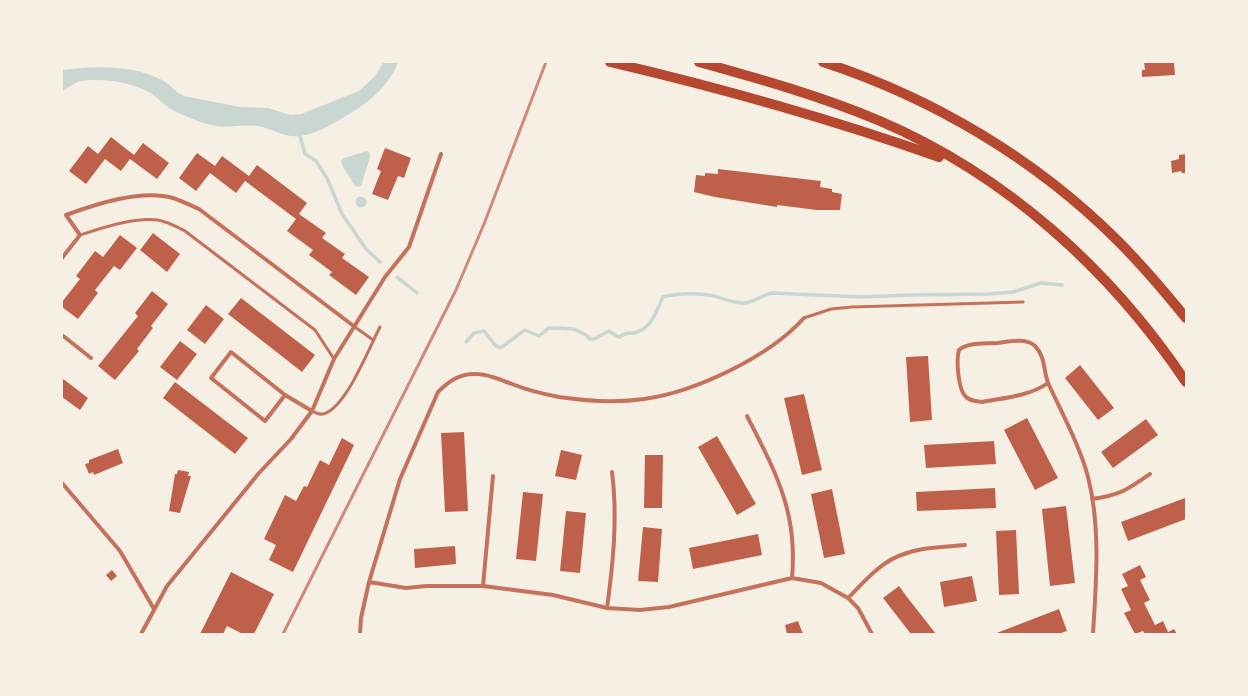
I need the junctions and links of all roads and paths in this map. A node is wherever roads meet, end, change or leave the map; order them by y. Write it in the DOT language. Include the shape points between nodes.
graph roads {
  1 [pos="610,62"];
  2 [pos="699,62"];
  3 [pos="823,62"];
  4 [pos="441,154"];
  5 [pos="964,166"];
  6 [pos="80,235"];
  7 [pos="62,258"];
  8 [pos="1023,302"];
  9 [pos="804,318"];
  10 [pos="1186,318"];
  11 [pos="355,327"];
  12 [pos="380,327"];
  13 [pos="62,335"];
  14 [pos="373,340"];
  15 [pos="91,358"];
  16 [pos="334,359"];
  17 [pos="1186,382"];
  18 [pos="1048,383"];
  19 [pos="285,395"];
  20 [pos="312,411"];
  21 [pos="747,416"];
  22 [pos="612,472"];
  23 [pos="1150,474"];
  24 [pos="493,476"];
  25 [pos="62,483"];
  26 [pos="1092,500"];
  27 [pos="965,545"];
  28 [pos="792,578"];
  29 [pos="369,582"];
  30 [pos="483,586"];
  31 [pos="848,598"];
  32 [pos="606,608"];
  33 [pos="154,609"];
  34 [pos="141,634"];
  35 [pos="360,634"];
  36 [pos="872,634"];
  37 [pos="1093,634"];
  1 -- 5 [label="highway" via="676,77 818,117"];
  2 -- 5 [label="highway" via="831,102 881,122"];
  3 -- 10 [label="highway" via="897,90 950,116 1024,162 1085,210 1118,241"];
  4 -- 11 [label="street" via="408,247 385,277"];
  5 -- 17 [label="highway" via="1002,190 1089,262 1156,341"];
  6 -- 7 [label="street"];
  6 -- 11 [label="street" via="66,215 92,205 144,196 172,198 199,209"];
  6 -- 16 [label="lane" via="112,224 142,220 164,221 185,231 315,330"];
  8 -- 9 [label="lane" via="852,307 831,309"];
  9 -- 29 [label="street" via="769,349 752,359 690,387 643,400 614,401 558,397 486,374 468,374 447,383 438,392 410,453"];
  11 -- 14 [label="lane"];
  11 -- 16 [label="street"];
  12 -- 14 [label="lane"];
  13 -- 15 [label="street"];
  14 -- 20 [label="lane" via="345,395 327,413"];
  16 -- 20 [label="street"];
  18 -- 18 [label="street" via="1025,393 982,402 974,401 967,398 961,390 959,350 972,345 1018,341 1030,343 1043,359"];
  18 -- 26 [label="street" via="1088,477"];
  19 -- 19 [label="street" via="231,352 211,378 265,421"];
  19 -- 20 [label="street"];
  20 -- 33 [label="street" via="167,586"];
  21 -- 28 [label="street" via="776,474 787,503 793,540"];
  22 -- 32 [label="street" via="615,523"];
  23 -- 26 [label="street" via="1114,496"];
  24 -- 30 [label="street"];
  25 -- 33 [label="street" via="120,551"];
  26 -- 37 [label="street" via="1096,546"];
  27 -- 31 [label="street" via="903,554 871,575"];
  28 -- 31 [label="street" via="821,583"];
  28 -- 32 [label="street" via="669,607 640,610"];
  29 -- 30 [label="street" via="406,588"];
  29 -- 35 [label="street"];
  30 -- 32 [label="street" via="546,594"];
  31 -- 36 [label="street" via="858,608"];
  33 -- 34 [label="street"];
}
